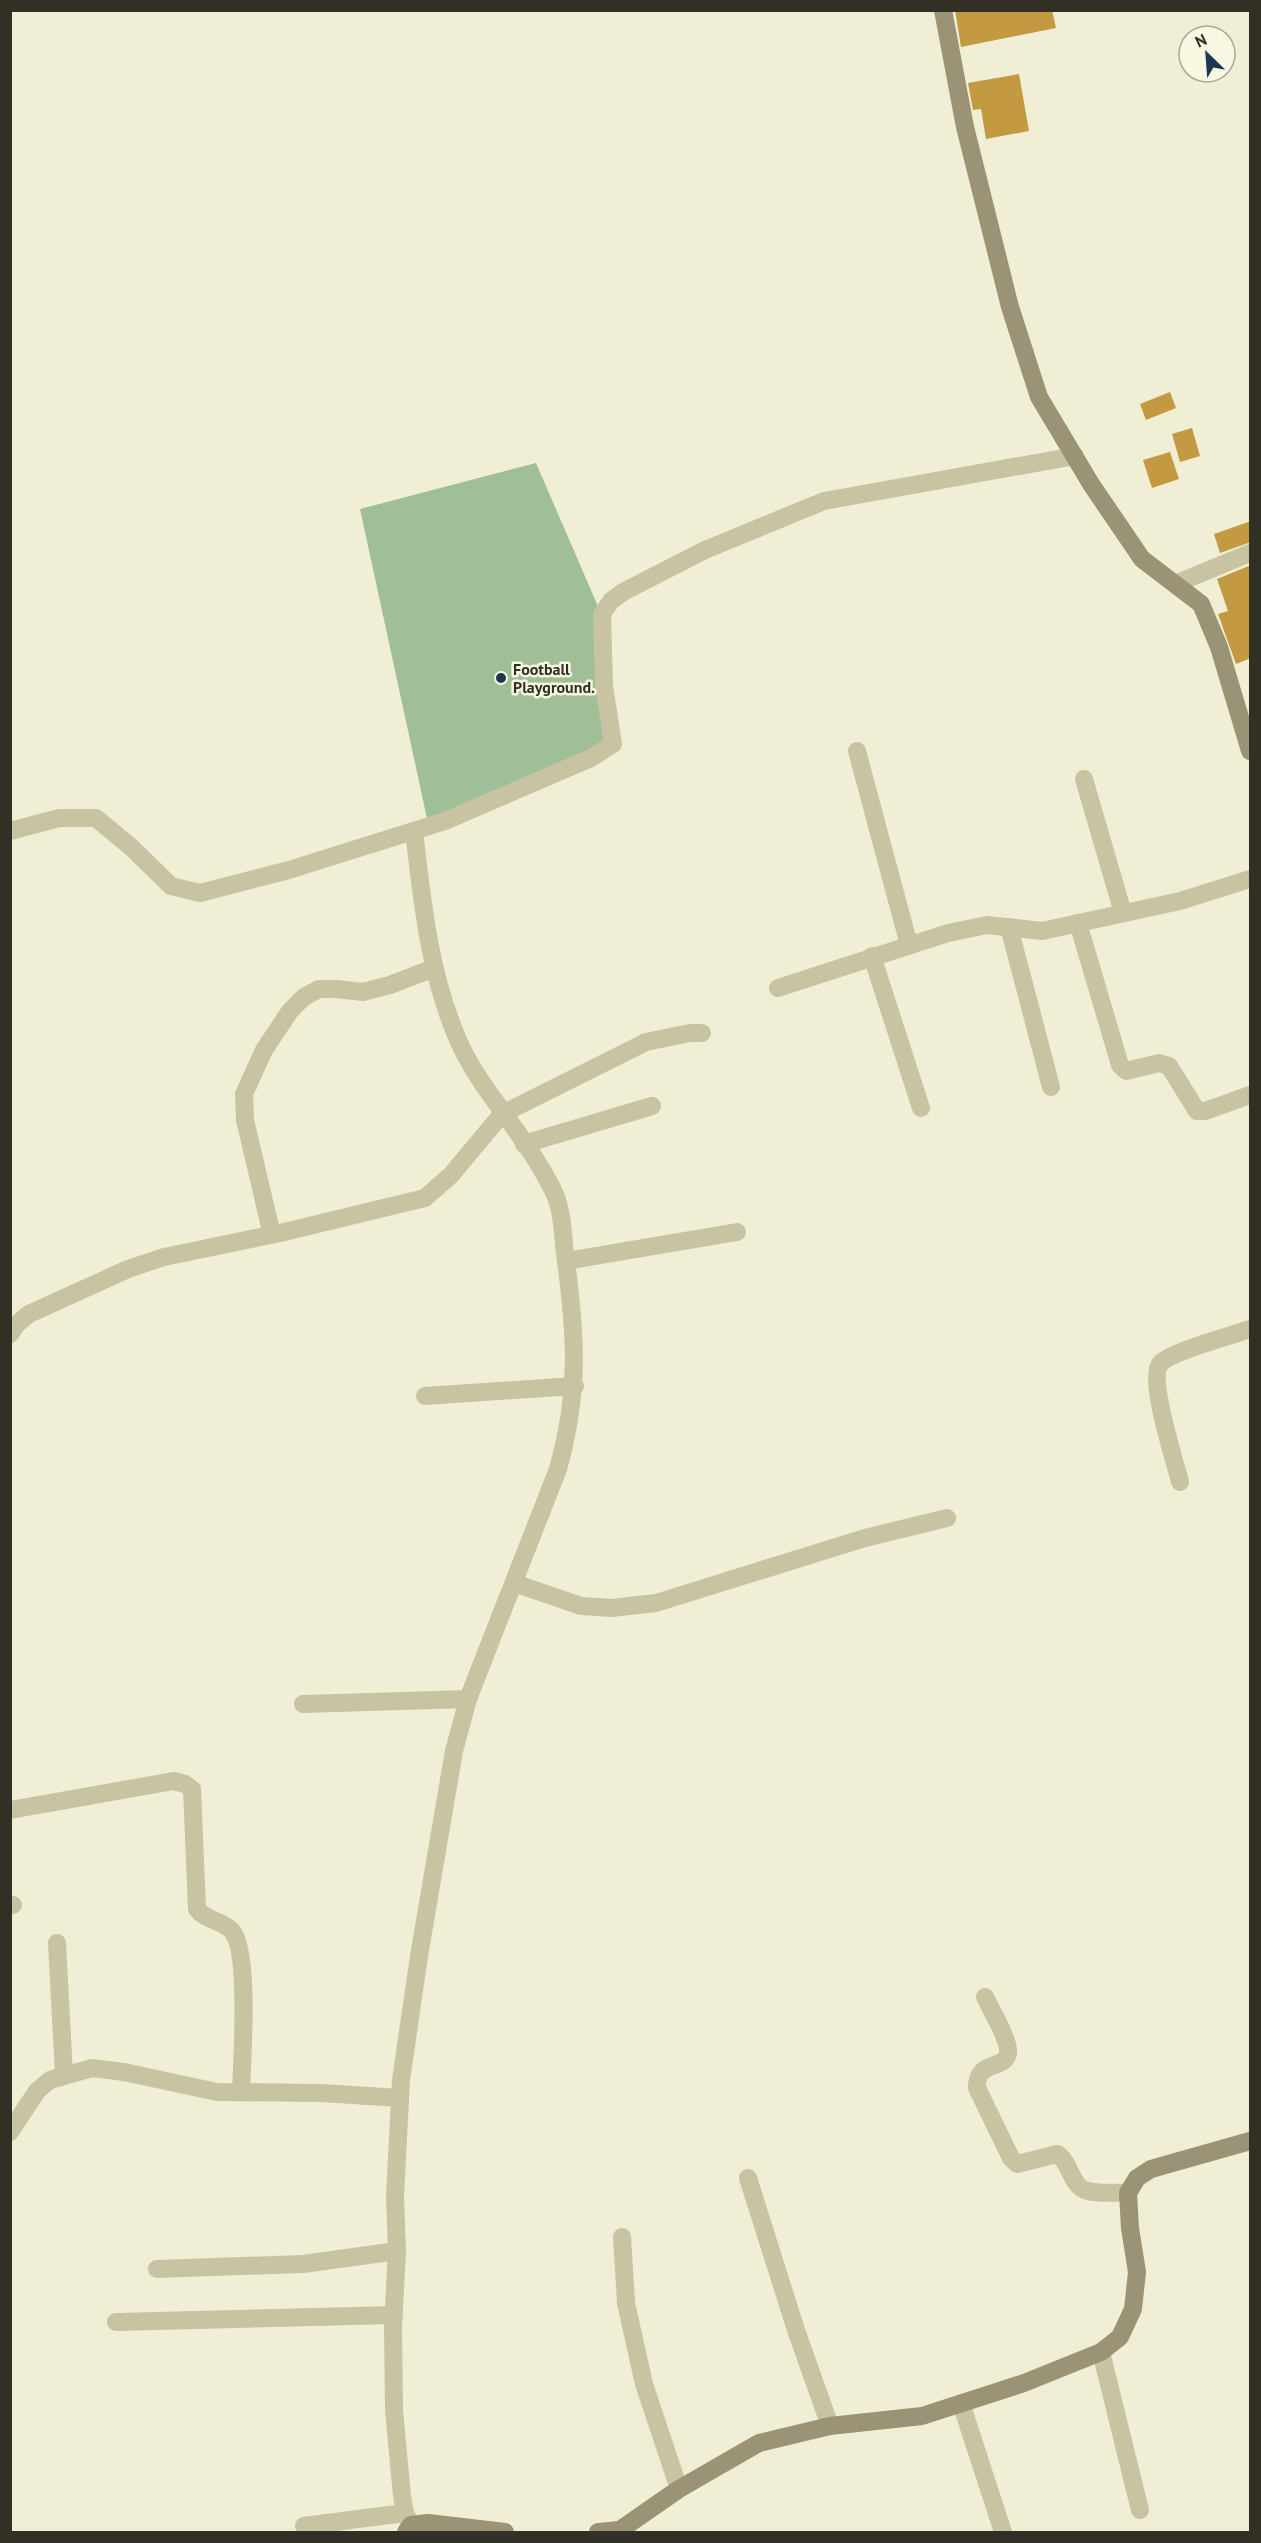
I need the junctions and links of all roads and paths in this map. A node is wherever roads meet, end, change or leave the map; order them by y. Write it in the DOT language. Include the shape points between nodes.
graph roads {
  1 [pos="943,10"];
  2 [pos="1075,456"];
  3 [pos="1251,553"];
  4 [pos="1175,584"];
  5 [pos="1251,751"];
  6 [pos="857,752"];
  7 [pos="1084,779"];
  8 [pos="10,831"];
  9 [pos="414,831"];
  10 [pos="1251,879"];
  11 [pos="1123,913"];
  12 [pos="1078,923"];
  13 [pos="1009,927"];
  14 [pos="909,945"];
  15 [pos="872,956"];
  16 [pos="434,968"];
  17 [pos="778,988"];
  18 [pos="702,1033"];
  19 [pos="1051,1087"];
  20 [pos="1251,1095"];
  21 [pos="652,1106"];
  22 [pos="921,1108"];
  23 [pos="502,1114"];
  24 [pos="524,1144"];
  25 [pos="737,1232"];
  26 [pos="272,1235"];
  27 [pos="566,1261"];
  28 [pos="1251,1329"];
  29 [pos="10,1334"];
  30 [pos="575,1386"];
  31 [pos="425,1396"];
  32 [pos="1180,1482"];
  33 [pos="946,1518"];
  34 [pos="514,1583"];
  35 [pos="468,1699"];
  36 [pos="303,1704"];
  37 [pos="10,1810"];
  38 [pos="57,1943"];
  39 [pos="985,1997"];
  40 [pos="64,2075"];
  41 [pos="241,2092"];
  42 [pos="400,2098"];
  43 [pos="10,2132"];
  44 [pos="1251,2141"];
  45 [pos="748,2178"];
  46 [pos="1128,2193"];
  47 [pos="622,2237"];
  48 [pos="397,2251"];
  49 [pos="157,2269"];
  50 [pos="394,2315"];
  51 [pos="116,2322"];
  52 [pos="1101,2352"];
  53 [pos="961,2403"];
  54 [pos="830,2426"];
  55 [pos="679,2489"];
  56 [pos="1140,2510"];
  57 [pos="407,2523"];
  58 [pos="304,2526"];
  59 [pos="505,2532"];
  60 [pos="598,2532"];
  61 [pos="1003,2532"];
  1 -- 2 [label="street" via="965,127 1010,307 1039,397"];
  2 -- 4 [label="street" via="1142,559"];
  2 -- 9 [label="street" via="824,501 705,549 623,592 602,614 604,686 612,744 581,763"];
  3 -- 4 [label="street"];
  4 -- 5 [label="street" via="1201,604 1219,647"];
  6 -- 14 [label="street"];
  7 -- 11 [label="street"];
  8 -- 9 [label="street" via="59,818 96,818 171,886 200,893"];
  9 -- 16 [label="street"];
  10 -- 11 [label="street" via="1180,901"];
  11 -- 12 [label="street"];
  12 -- 13 [label="street" via="1042,931"];
  12 -- 20 [label="street" via="1120,1065 1126,1071 1159,1063 1169,1066 1197,1111"];
  13 -- 14 [label="street" via="987,925"];
  13 -- 19 [label="street"];
  14 -- 15 [label="street"];
  15 -- 17 [label="street"];
  15 -- 22 [label="street"];
  16 -- 23 [label="street" via="455,1035 478,1080"];
  16 -- 26 [label="street" via="363,992 319,989 290,1011 264,1050 244,1094 245,1120"];
  18 -- 23 [label="street" via="646,1042"];
  21 -- 24 [label="street"];
  23 -- 24 [label="street"];
  23 -- 26 [label="street" via="451,1175 425,1198"];
  24 -- 27 [label="street" via="557,1200"];
  25 -- 27 [label="street"];
  26 -- 29 [label="street" via="164,1257 128,1269 29,1314"];
  27 -- 30 [label="street" via="574,1322"];
  28 -- 32 [label="street" via="1173,1355 1160,1364 1156,1375 1158,1394"];
  30 -- 31 [label="street"];
  30 -- 34 [label="street" via="558,1469"];
  33 -- 34 [label="street" via="865,1538 656,1603 612,1608 581,1606"];
  34 -- 35 [label="street"];
  35 -- 36 [label="street"];
  35 -- 42 [label="street" via="454,1751"];
  37 -- 41 [label="street" via="174,1781 192,1789 197,1909 202,1916 231,1930 238,1942 243,1970"];
  38 -- 40 [label="street"];
  39 -- 46 [label="street" via="1008,2052 1005,2059 980,2072 977,2088 1011,2158 1017,2164 1057,2154 1064,2158 1079,2187"];
  40 -- 41 [label="street" via="92,2068 217,2092"];
  40 -- 43 [label="street" via="37,2091"];
  41 -- 42 [label="street" via="321,2092"];
  42 -- 48 [label="street" via="395,2196"];
  44 -- 46 [label="street" via="1151,2169 1137,2178"];
  45 -- 54 [label="street" via="795,2330"];
  46 -- 52 [label="street" via="1137,2272 1133,2308 1120,2337"];
  47 -- 55 [label="street" via="629,2314 644,2384"];
  48 -- 49 [label="street" via="303,2264"];
  48 -- 50 [label="street"];
  50 -- 51 [label="street"];
  50 -- 57 [label="street" via="394,2410"];
  52 -- 53 [label="street"];
  52 -- 56 [label="street"];
  53 -- 54 [label="street" via="922,2416"];
  53 -- 61 [label="street"];
  54 -- 55 [label="street" via="759,2443"];
  55 -- 60 [label="street" via="620,2530"];
  57 -- 58 [label="street"];
  57 -- 59 [label="street"];
}
